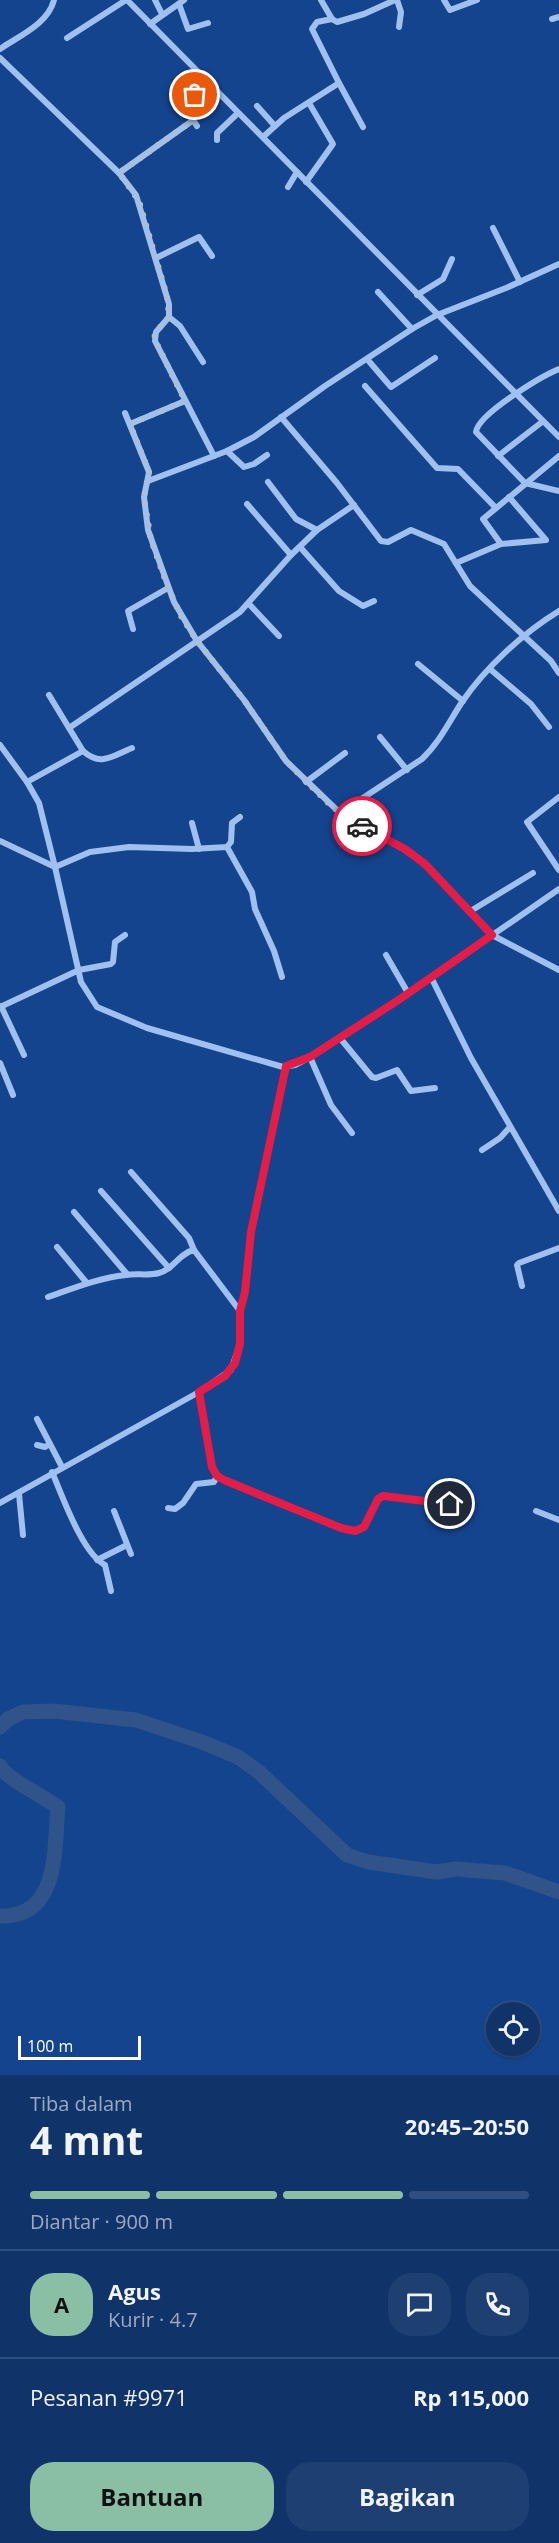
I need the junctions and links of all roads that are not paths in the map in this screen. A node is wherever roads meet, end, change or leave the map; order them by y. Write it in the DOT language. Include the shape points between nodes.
graph roads {
  1 [pos="54,0"];
  2 [pos="127,0"];
  3 [pos="155,0"];
  4 [pos="321,0"];
  5 [pos="396,0"];
  6 [pos="444,0"];
  7 [pos="477,0"];
  8 [pos="182,2"];
  9 [pos="162,14"];
  10 [pos="332,19"];
  11 [pos="208,22"];
  12 [pos="150,24"];
  13 [pos="399,27"];
  14 [pos="67,38"];
  15 [pos="0,49"];
  16 [pos="0,58"];
  17 [pos="339,83"];
  18 [pos="211,87"];
  19 [pos="309,103"];
  20 [pos="257,106"];
  21 [pos="238,113"];
  22 [pos="275,126"];
  23 [pos="363,127"];
  24 [pos="262,137"];
  25 [pos="217,140"];
  26 [pos="297,172"];
  27 [pos="119,173"];
  28 [pos="306,182"];
  29 [pos="288,187"];
  30 [pos="494,228"];
  31 [pos="212,256"];
  32 [pos="156,258"];
  33 [pos="452,259"];
  34 [pos="559,264"];
  35 [pos="520,282"];
  36 [pos="378,292"];
  37 [pos="417,295"];
  38 [pos="437,315"];
  39 [pos="169,317"];
  40 [pos="412,328"];
  41 [pos="435,358"];
  42 [pos="367,359"];
  43 [pos="203,362"];
  44 [pos="559,369"];
  45 [pos="364,386"];
  46 [pos="516,393"];
  47 [pos="185,401"];
  48 [pos="125,413"];
  49 [pos="281,417"];
  50 [pos="542,422"];
  51 [pos="130,424"];
  52 [pos="559,437"];
  53 [pos="227,451"];
  54 [pos="267,455"];
  55 [pos="214,456"];
  56 [pos="498,456"];
  57 [pos="559,456"];
  58 [pos="148,481"];
  59 [pos="268,482"];
  60 [pos="525,483"];
  61 [pos="559,491"];
  62 [pos="509,497"];
  63 [pos="247,504"];
  64 [pos="354,505"];
  65 [pos="496,508"];
  66 [pos="317,530"];
  67 [pos="501,544"];
  68 [pos="300,547"];
  69 [pos="291,555"];
  70 [pos="456,563"];
  71 [pos="168,588"];
  72 [pos="374,601"];
  73 [pos="249,604"];
  74 [pos="559,610"];
  75 [pos="133,629"];
  76 [pos="279,636"];
  77 [pos="525,637"];
  78 [pos="197,641"];
  79 [pos="418,664"];
  80 [pos="490,669"];
  81 [pos="559,673"];
  82 [pos="49,695"];
  83 [pos="463,701"];
  84 [pos="549,727"];
  85 [pos="69,728"];
  86 [pos="380,736"];
  87 [pos="0,745"];
  88 [pos="132,748"];
  89 [pos="83,751"];
  90 [pos="345,753"];
  91 [pos="407,770"];
  92 [pos="27,782"];
  93 [pos="306,782"];
  94 [pos="559,797"];
  95 [pos="340,813"];
  96 [pos="240,817"];
  97 [pos="192,823"];
  98 [pos="0,841"];
  99 [pos="227,846"];
  100 [pos="199,849"];
  101 [pos="55,867"];
  102 [pos="559,870"];
  103 [pos="532,873"];
  104 [pos="559,890"];
  105 [pos="469,912"];
  106 [pos="124,935"];
  107 [pos="492,935"];
  108 [pos="386,955"];
  109 [pos="79,970"];
  110 [pos="559,970"];
  111 [pos="282,977"];
  112 [pos="431,977"];
  113 [pos="408,993"];
  114 [pos="1,1006"];
  115 [pos="340,1038"];
  116 [pos="24,1055"];
  117 [pos="310,1057"];
  118 [pos="0,1063"];
  119 [pos="286,1066"];
  120 [pos="435,1088"];
  121 [pos="13,1095"];
  122 [pos="510,1127"];
  123 [pos="352,1133"];
  124 [pos="482,1150"];
  125 [pos="131,1172"];
  126 [pos="101,1191"];
  127 [pos="559,1211"];
  128 [pos="74,1212"];
  129 [pos="57,1247"];
  130 [pos="559,1248"];
  131 [pos="194,1250"];
  132 [pos="169,1268"];
  133 [pos="127,1274"];
  134 [pos="86,1282"];
  135 [pos="522,1286"];
  136 [pos="48,1297"];
  137 [pos="240,1311"];
  138 [pos="199,1392"];
  139 [pos="37,1419"];
  140 [pos="37,1444"];
  141 [pos="50,1444"];
  142 [pos="62,1467"];
  143 [pos="52,1472"];
  144 [pos="217,1476"];
  145 [pos="19,1494"];
  146 [pos="0,1503"];
  147 [pos="450,1504"];
  148 [pos="168,1508"];
  149 [pos="114,1511"];
  150 [pos="536,1511"];
  151 [pos="559,1520"];
  152 [pos="23,1535"];
  153 [pos="127,1545"];
  154 [pos="131,1554"];
  155 [pos="96,1560"];
  156 [pos="111,1590"];
  1 -- 15 [label="street" via="44,18"];
  2 -- 12 [label="street"];
  2 -- 14 [label="street"];
  3 -- 9 [label="street"];
  4 -- 10 [label="street"];
  5 -- 10 [label="street" via="341,22"];
  5 -- 13 [label="street" via="401,12"];
  6 -- 7 [label="street" via="447,7 455,10"];
  8 -- 9 [label="street"];
  8 -- 11 [label="street" via="188,29"];
  9 -- 12 [label="street"];
  10 -- 17 [label="street" via="317,22 312,29"];
  12 -- 18 [label="street"];
  16 -- 27 [label="street"];
  17 -- 19 [label="street"];
  17 -- 23 [label="street"];
  18 -- 21 [label="street"];
  18 -- 27 [label="street" via="184,102 194,124"];
  19 -- 22 [label="street"];
  19 -- 28 [label="street" via="333,144"];
  20 -- 22 [label="street"];
  21 -- 24 [label="street"];
  21 -- 25 [label="street" via="217,133"];
  22 -- 24 [label="street"];
  24 -- 26 [label="street"];
  26 -- 28 [label="street"];
  26 -- 29 [label="street"];
  27 -- 32 [label="street" via="136,195"];
  28 -- 37 [label="street"];
  30 -- 35 [label="street"];
  31 -- 32 [label="street" via="199,237"];
  32 -- 39 [label="street"];
  33 -- 37 [label="street" via="443,279"];
  34 -- 35 [label="street"];
  35 -- 38 [label="street"];
  36 -- 40 [label="street"];
  37 -- 38 [label="street"];
  38 -- 40 [label="street"];
  38 -- 46 [label="street"];
  39 -- 43 [label="street" via="180,326"];
  39 -- 47 [label="street" via="154,338"];
  40 -- 42 [label="street"];
  41 -- 42 [label="street" via="391,387"];
  42 -- 49 [label="street"];
  44 -- 46 [label="street"];
  45 -- 65 [label="street" via="437,468 458,469"];
  46 -- 50 [label="street"];
  46 -- 56 [label="street" via="476,428 479,437"];
  47 -- 51 [label="street"];
  47 -- 55 [label="street"];
  48 -- 51 [label="street"];
  49 -- 53 [label="street"];
  49 -- 64 [label="street"];
  50 -- 52 [label="street"];
  50 -- 56 [label="street"];
  51 -- 58 [label="street" via="148,469"];
  53 -- 54 [label="street" via="244,467"];
  53 -- 55 [label="street"];
  55 -- 58 [label="street"];
  56 -- 60 [label="street"];
  57 -- 60 [label="street"];
  58 -- 71 [label="street" via="144,497 148,530"];
  59 -- 66 [label="street" via="296,519"];
  60 -- 61 [label="street"];
  60 -- 62 [label="street"];
  62 -- 65 [label="street"];
  62 -- 67 [label="street" via="546,540"];
  63 -- 69 [label="street"];
  64 -- 66 [label="street"];
  64 -- 70 [label="street" via="381,541 388,542 411,530 444,544"];
  65 -- 67 [label="street" via="483,521"];
  66 -- 68 [label="street"];
  67 -- 70 [label="street"];
  68 -- 69 [label="street"];
  68 -- 72 [label="street" via="345,597 363,606"];
  69 -- 73 [label="street"];
  70 -- 77 [label="street" via="470,586"];
  71 -- 75 [label="street" via="128,610"];
  71 -- 78 [label="street"];
  73 -- 76 [label="street"];
  73 -- 78 [label="street"];
  74 -- 77 [label="street"];
  77 -- 80 [label="street"];
  77 -- 81 [label="street"];
  78 -- 85 [label="street"];
  78 -- 93 [label="street"];
  79 -- 83 [label="street"];
  80 -- 83 [label="street"];
  80 -- 84 [label="street" via="531,704"];
  82 -- 85 [label="street"];
  83 -- 91 [label="street" via="433,748"];
  85 -- 89 [label="street"];
  86 -- 91 [label="street"];
  87 -- 92 [label="street"];
  88 -- 89 [label="street" via="100,761"];
  89 -- 92 [label="street"];
  90 -- 93 [label="street"];
  91 -- 95 [label="street"];
  92 -- 101 [label="street" via="42,810"];
  93 -- 95 [label="street"];
  94 -- 102 [label="street" via="527,822"];
  95 -- 105 [label="street" via="425,864"];
  96 -- 99 [label="street" via="232,823 231,842"];
  97 -- 100 [label="street"];
  98 -- 101 [label="street"];
  99 -- 100 [label="street"];
  99 -- 111 [label="street" via="252,892"];
  100 -- 101 [label="street" via="129,847 90,852"];
  101 -- 109 [label="street"];
  103 -- 105 [label="street"];
  104 -- 107 [label="street"];
  105 -- 107 [label="street"];
  106 -- 109 [label="street" via="115,942 114,962"];
  107 -- 110 [label="street"];
  107 -- 112 [label="street"];
  108 -- 113 [label="street"];
  109 -- 114 [label="street"];
  109 -- 119 [label="street" via="87,995 104,1012 147,1028"];
  112 -- 113 [label="street"];
  112 -- 122 [label="street"];
  113 -- 115 [label="street"];
  114 -- 116 [label="street"];
  115 -- 117 [label="street"];
  115 -- 120 [label="street" via="372,1077 397,1070 411,1091"];
  117 -- 119 [label="street"];
  117 -- 123 [label="street" via="331,1105"];
  118 -- 121 [label="street"];
  119 -- 137 [label="street" via="251,1232"];
  122 -- 124 [label="street"];
  122 -- 127 [label="street"];
  125 -- 131 [label="street" via="189,1238"];
  126 -- 132 [label="street"];
  128 -- 133 [label="street"];
  129 -- 134 [label="street"];
  130 -- 135 [label="street" via="517,1265"];
  131 -- 132 [label="street" via="186,1252"];
  131 -- 137 [label="street"];
  132 -- 133 [label="street" via="159,1274"];
  133 -- 134 [label="street"];
  134 -- 136 [label="street"];
  137 -- 138 [label="street" via="240,1344 235,1363 225,1376"];
  138 -- 142 [label="street"];
  138 -- 144 [label="street" via="212,1467"];
  139 -- 141 [label="street"];
  140 -- 141 [label="street"];
  141 -- 142 [label="street"];
  142 -- 143 [label="street"];
  143 -- 145 [label="street"];
  143 -- 155 [label="street"];
  144 -- 147 [label="street" via="355,1531 364,1527 383,1496"];
  144 -- 148 [label="street" via="214,1482 196,1484 183,1503 175,1509"];
  145 -- 146 [label="street"];
  145 -- 152 [label="street"];
  149 -- 153 [label="street"];
  150 -- 151 [label="street"];
  153 -- 154 [label="street"];
  153 -- 155 [label="street"];
  155 -- 156 [label="street" via="105,1565"];
}
